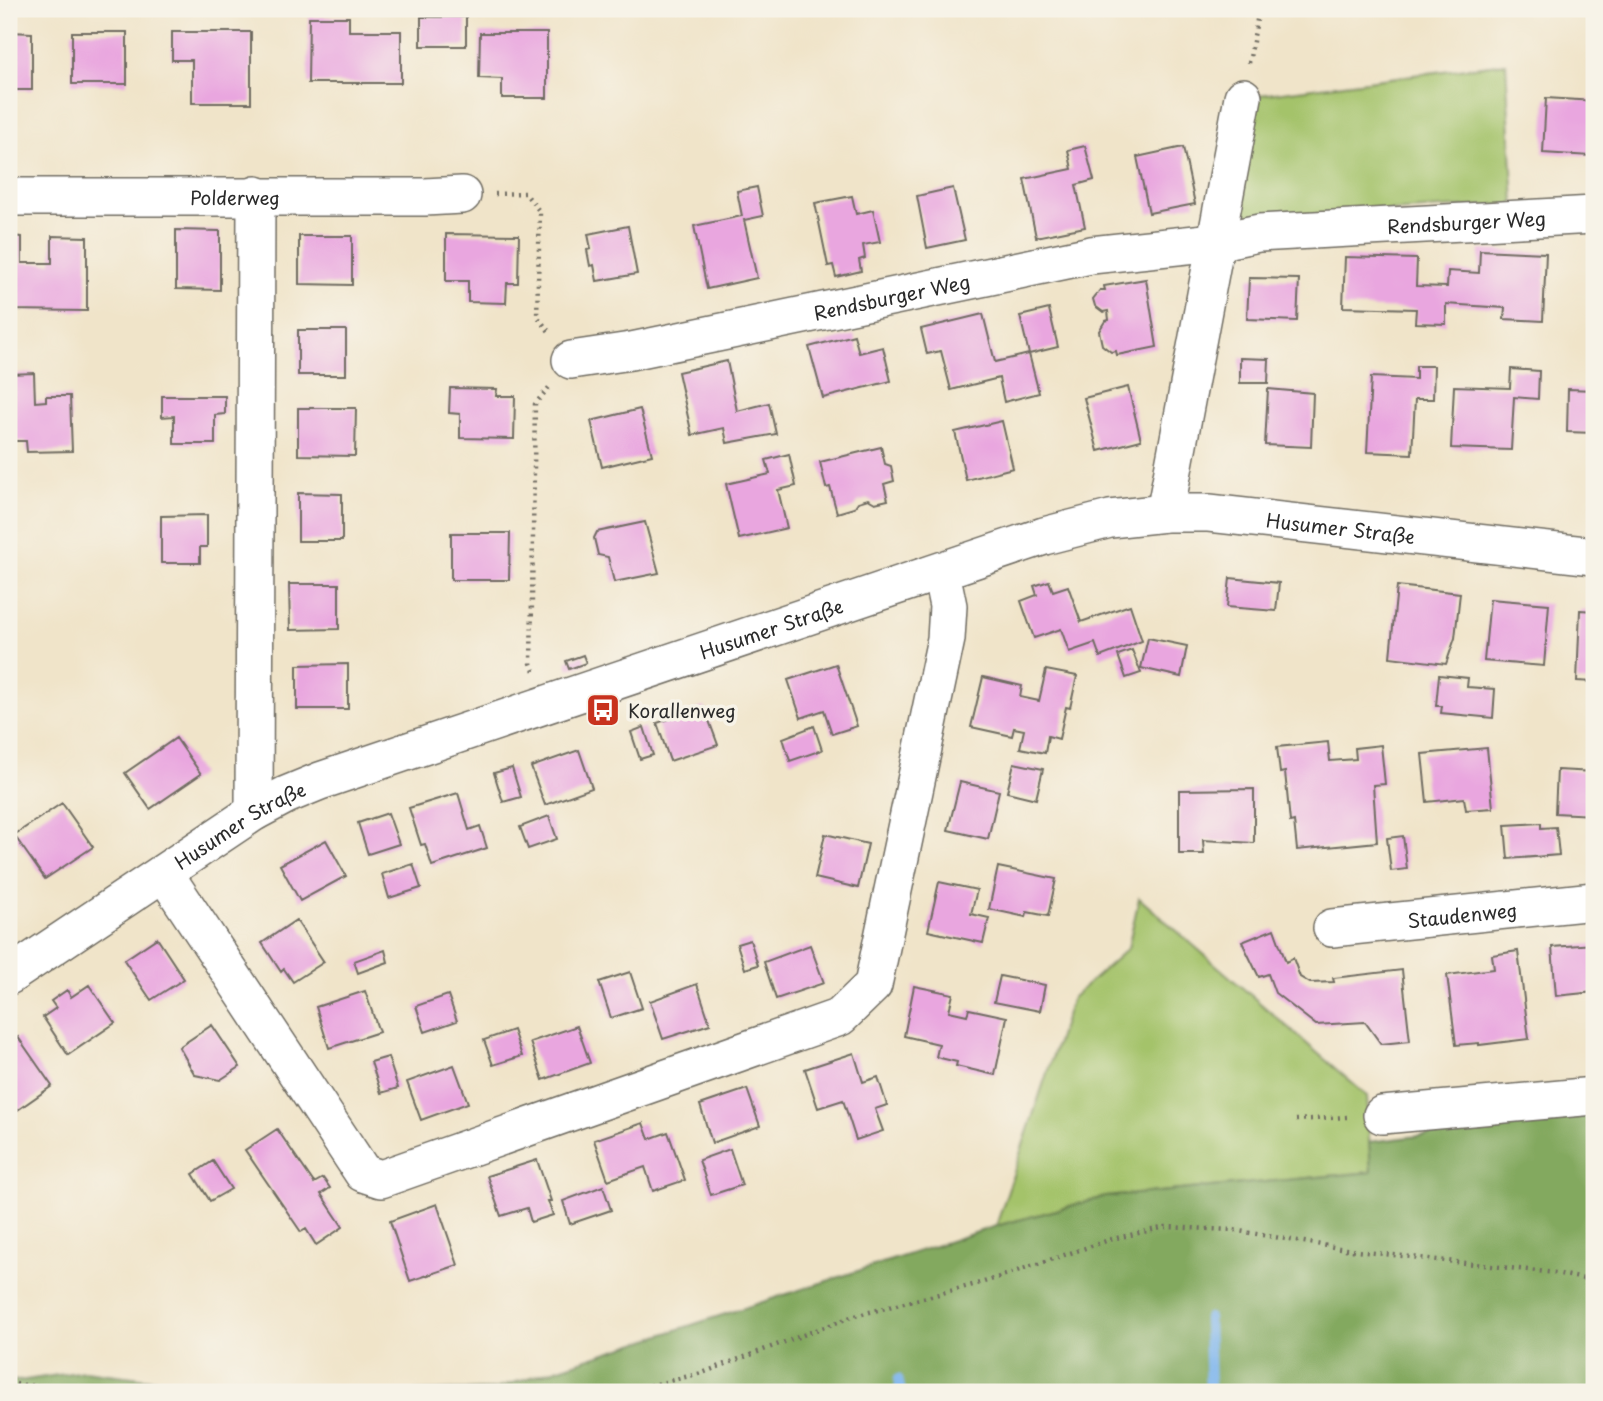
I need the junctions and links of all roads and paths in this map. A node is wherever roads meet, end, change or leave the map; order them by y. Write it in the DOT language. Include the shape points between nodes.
graph roads {
  1 [pos="1259,9"];
  2 [pos="1243,97"];
  3 [pos="525,193"];
  4 [pos="256,195"];
  5 [pos="461,195"];
  6 [pos="9,197"];
  7 [pos="1594,215"];
  8 [pos="1215,242"];
  9 [pos="571,360"];
  10 [pos="1165,513"];
  11 [pos="1594,556"];
  12 [pos="941,572"];
  13 [pos="545,706"];
  14 [pos="254,812"];
  15 [pos="164,873"];
  16 [pos="1594,901"];
  17 [pos="1332,928"];
  18 [pos="9,976"];
  19 [pos="1594,1096"];
  20 [pos="1382,1115"];
  21 [pos="1296,1120"];
  22 [pos="1594,1281"];
  23 [pos="9,1383"];
  24 [pos="81,1392"];
  25 [pos="623,1392"];
  1 -- 2 [label="path"];
  2 -- 8 [label="street"];
  3 -- 9 [label="path" via="540,212 537,316"];
  4 -- 5 [label="street, Polderweg"];
  4 -- 6 [label="street, Polderweg"];
  4 -- 14 [label="street"];
  7 -- 8 [label="street, Rendsburger Weg" via="1259,233"];
  8 -- 9 [label="street, Rendsburger Weg" via="1091,255"];
  8 -- 10 [label="street"];
  9 -- 13 [label="path" via="535,404 531,663"];
  10 -- 11 [label="street, Husumer Straße" via="1209,513"];
  10 -- 12 [label="street, Husumer Straße" via="1110,519 1044,536"];
  12 -- 13 [label="street, Husumer Straße"];
  12 -- 15 [label="street" via="948,606 946,639 873,985 840,1017 381,1179 363,1173"];
  13 -- 14 [label="street, Husumer Straße" via="320,781"];
  14 -- 15 [label="street, Husumer Straße"];
  15 -- 18 [label="street, Husumer Straße"];
  16 -- 17 [label="street, Staudenweg"];
  19 -- 20 [label="street"];
  20 -- 21 [label="path"];
  22 -- 25 [label="path" via="1233,1230 1167,1227 1112,1239 984,1282 851,1317 702,1373"];
  23 -- 24 [label="path"];
}
